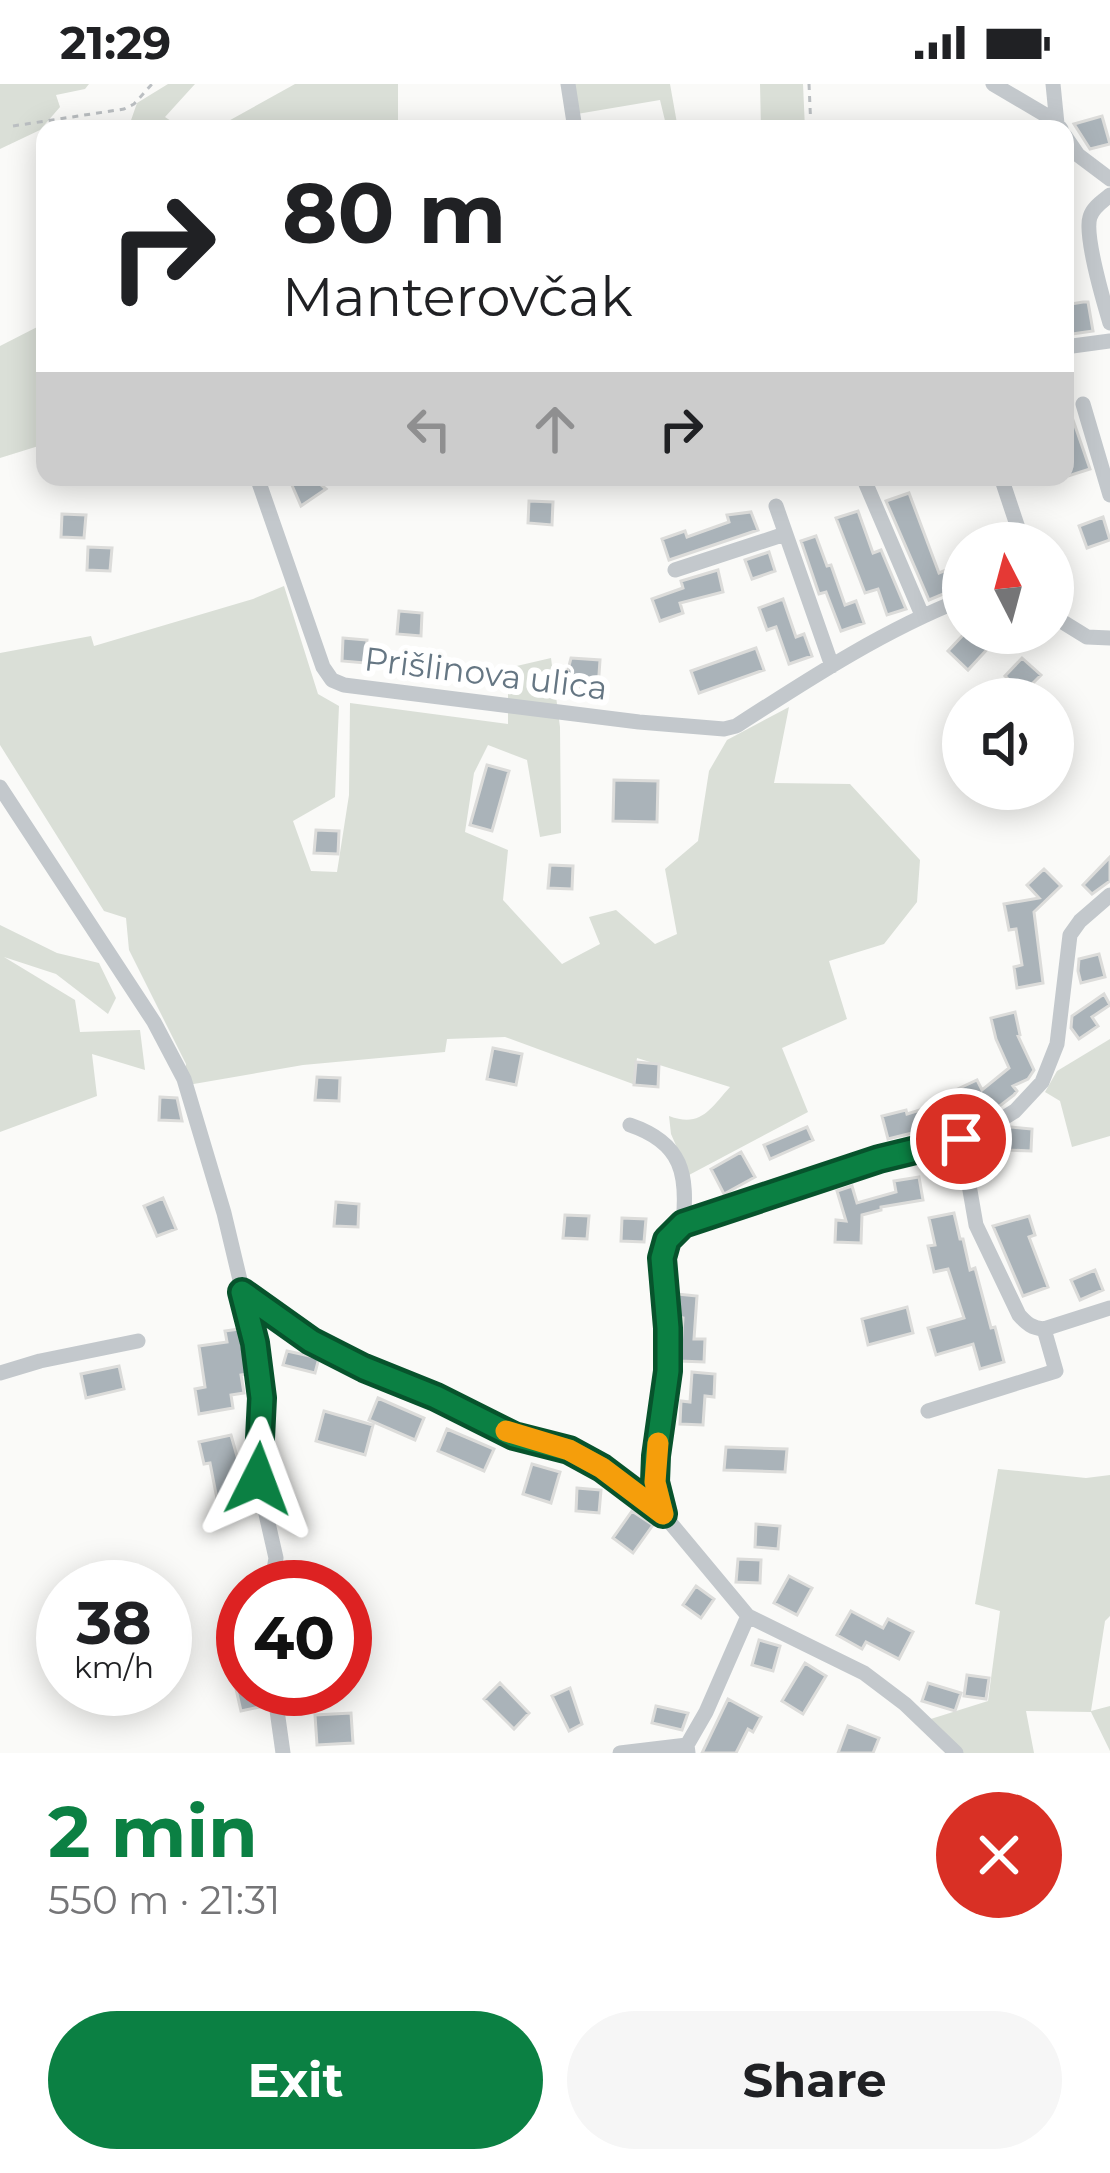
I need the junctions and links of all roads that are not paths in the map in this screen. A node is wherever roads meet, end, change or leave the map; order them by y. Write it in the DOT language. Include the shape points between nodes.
graph roads {
  1 [pos="568,84"];
  2 [pos="993,84"];
  3 [pos="1052,84"];
  4 [pos="574,120"];
  5 [pos="1050,120"];
  6 [pos="1059,120"];
  7 [pos="1074,149"];
  8 [pos="1110,179"];
  9 [pos="1110,195"];
  10 [pos="1110,323"];
  11 [pos="1110,340"];
  12 [pos="1074,346"];
  13 [pos="1083,404"];
  14 [pos="260,486"];
  15 [pos="867,486"];
  16 [pos="1004,486"];
  17 [pos="1110,495"];
  18 [pos="776,506"];
  19 [pos="1016,522"];
  20 [pos="784,534"];
  21 [pos="674,570"];
  22 [pos="942,607"];
  23 [pos="922,615"];
  24 [pos="1074,630"];
  25 [pos="1110,638"];
  26 [pos="832,666"];
  27 [pos="0,787"];
  28 [pos="1110,895"];
  29 [pos="630,1125"];
  30 [pos="961,1139"];
  31 [pos="683,1224"];
  32 [pos="242,1292"];
  33 [pos="1110,1308"];
  34 [pos="1044,1329"];
  35 [pos="138,1341"];
  36 [pos="0,1373"];
  37 [pos="928,1411"];
  38 [pos="663,1514"];
  39 [pos="276,1560"];
  40 [pos="748,1616"];
  41 [pos="278,1716"];
  42 [pos="687,1749"];
  43 [pos="283,1753"];
  44 [pos="620,1753"];
  45 [pos="956,1753"];
  1 -- 4 [label="street"];
  2 -- 5 [label="street"];
  3 -- 6 [label="street"];
  7 -- 8 [label="street"];
  9 -- 10 [label="street" via="1089,225"];
  11 -- 12 [label="street"];
  13 -- 17 [label="street"];
  14 -- 26 [label="street, Prišlinova ulica" via="323,667 344,685 711,730 736,726"];
  15 -- 23 [label="street"];
  16 -- 19 [label="street"];
  18 -- 20 [label="street"];
  20 -- 21 [label="street"];
  20 -- 26 [label="street"];
  22 -- 23 [label="street, Prišlinova ulica"];
  23 -- 26 [label="street, Prišlinova ulica"];
  24 -- 25 [label="street"];
  27 -- 32 [label="street" via="184,1079"];
  28 -- 30 [label="street" via="1070,935 1057,1044 1042,1082 1015,1111"];
  29 -- 31 [label="street" via="653,1135 681,1167"];
  30 -- 31 [label="street"];
  30 -- 34 [label="street" via="982,1240 1019,1315"];
  31 -- 38 [label="street" via="662,1258 668,1371 655,1482"];
  32 -- 38 [label="street" via="364,1368 514,1436 569,1450"];
  32 -- 39 [label="street" via="262,1398 258,1479"];
  33 -- 34 [label="street"];
  34 -- 37 [label="street" via="1056,1370"];
  35 -- 36 [label="street"];
  38 -- 40 [label="street"];
  40 -- 42 [label="street"];
  40 -- 45 [label="street" via="864,1673"];
  41 -- 43 [label="street"];
  42 -- 44 [label="street"];
}
